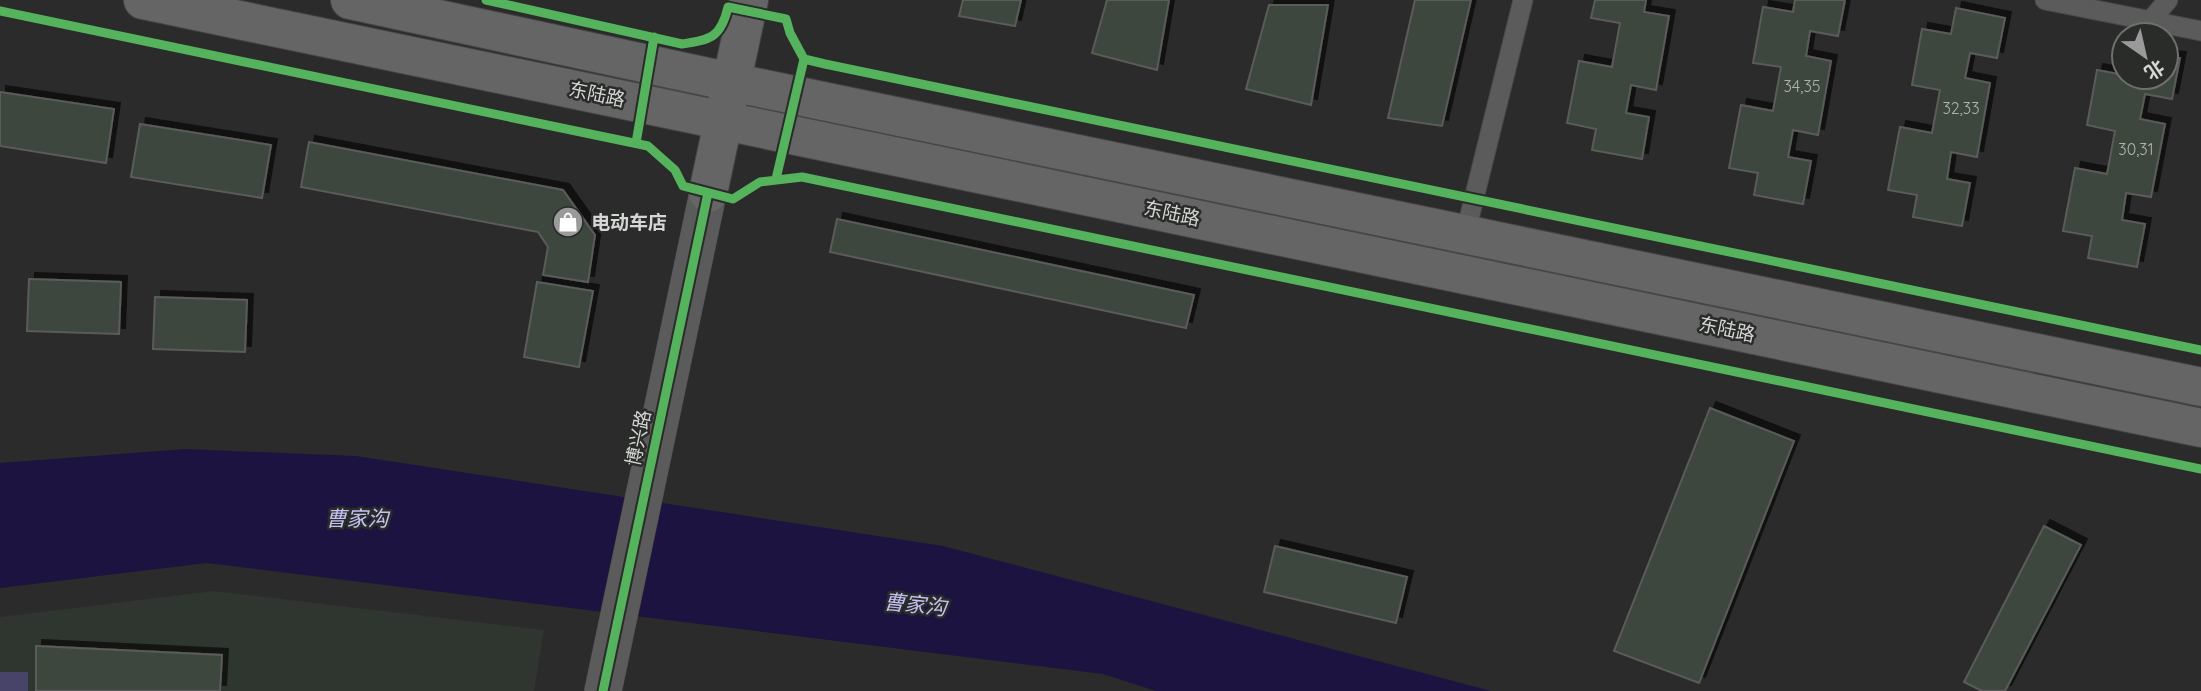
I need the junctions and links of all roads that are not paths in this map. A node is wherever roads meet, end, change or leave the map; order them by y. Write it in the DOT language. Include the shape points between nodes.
graph roads {
  1 [pos="144,0"];
  2 [pos="350,0"];
  3 [pos="749,0"];
  4 [pos="1523,0"];
  5 [pos="2045,0"];
  6 [pos="2168,0"];
  7 [pos="2150,21"];
  8 [pos="2180,27"];
  9 [pos="2201,31"];
  10 [pos="732,82"];
  11 [pos="723,120"];
  12 [pos="708,193"];
  13 [pos="1465,235"];
  14 [pos="2201,387"];
  15 [pos="2201,428"];
  16 [pos="605,680"];
  1 -- 11 [label="main road, 东陆路"];
  2 -- 10 [label="main road, 东陆路"];
  3 -- 10 [label="main road, 博兴路"];
  4 -- 13 [label="lane"];
  5 -- 7 [label="lane"];
  6 -- 7 [label="lane"];
  8 -- 9 [label="lane"];
  10 -- 11 [label="main road, 博兴路"];
  10 -- 13 [label="main road, 东陆路"];
  11 -- 12 [label="main road, 博兴路"];
  11 -- 15 [label="main road, 东陆路"];
  12 -- 16 [label="street, 博兴路"];
  13 -- 14 [label="main road, 东陆路"];
}
